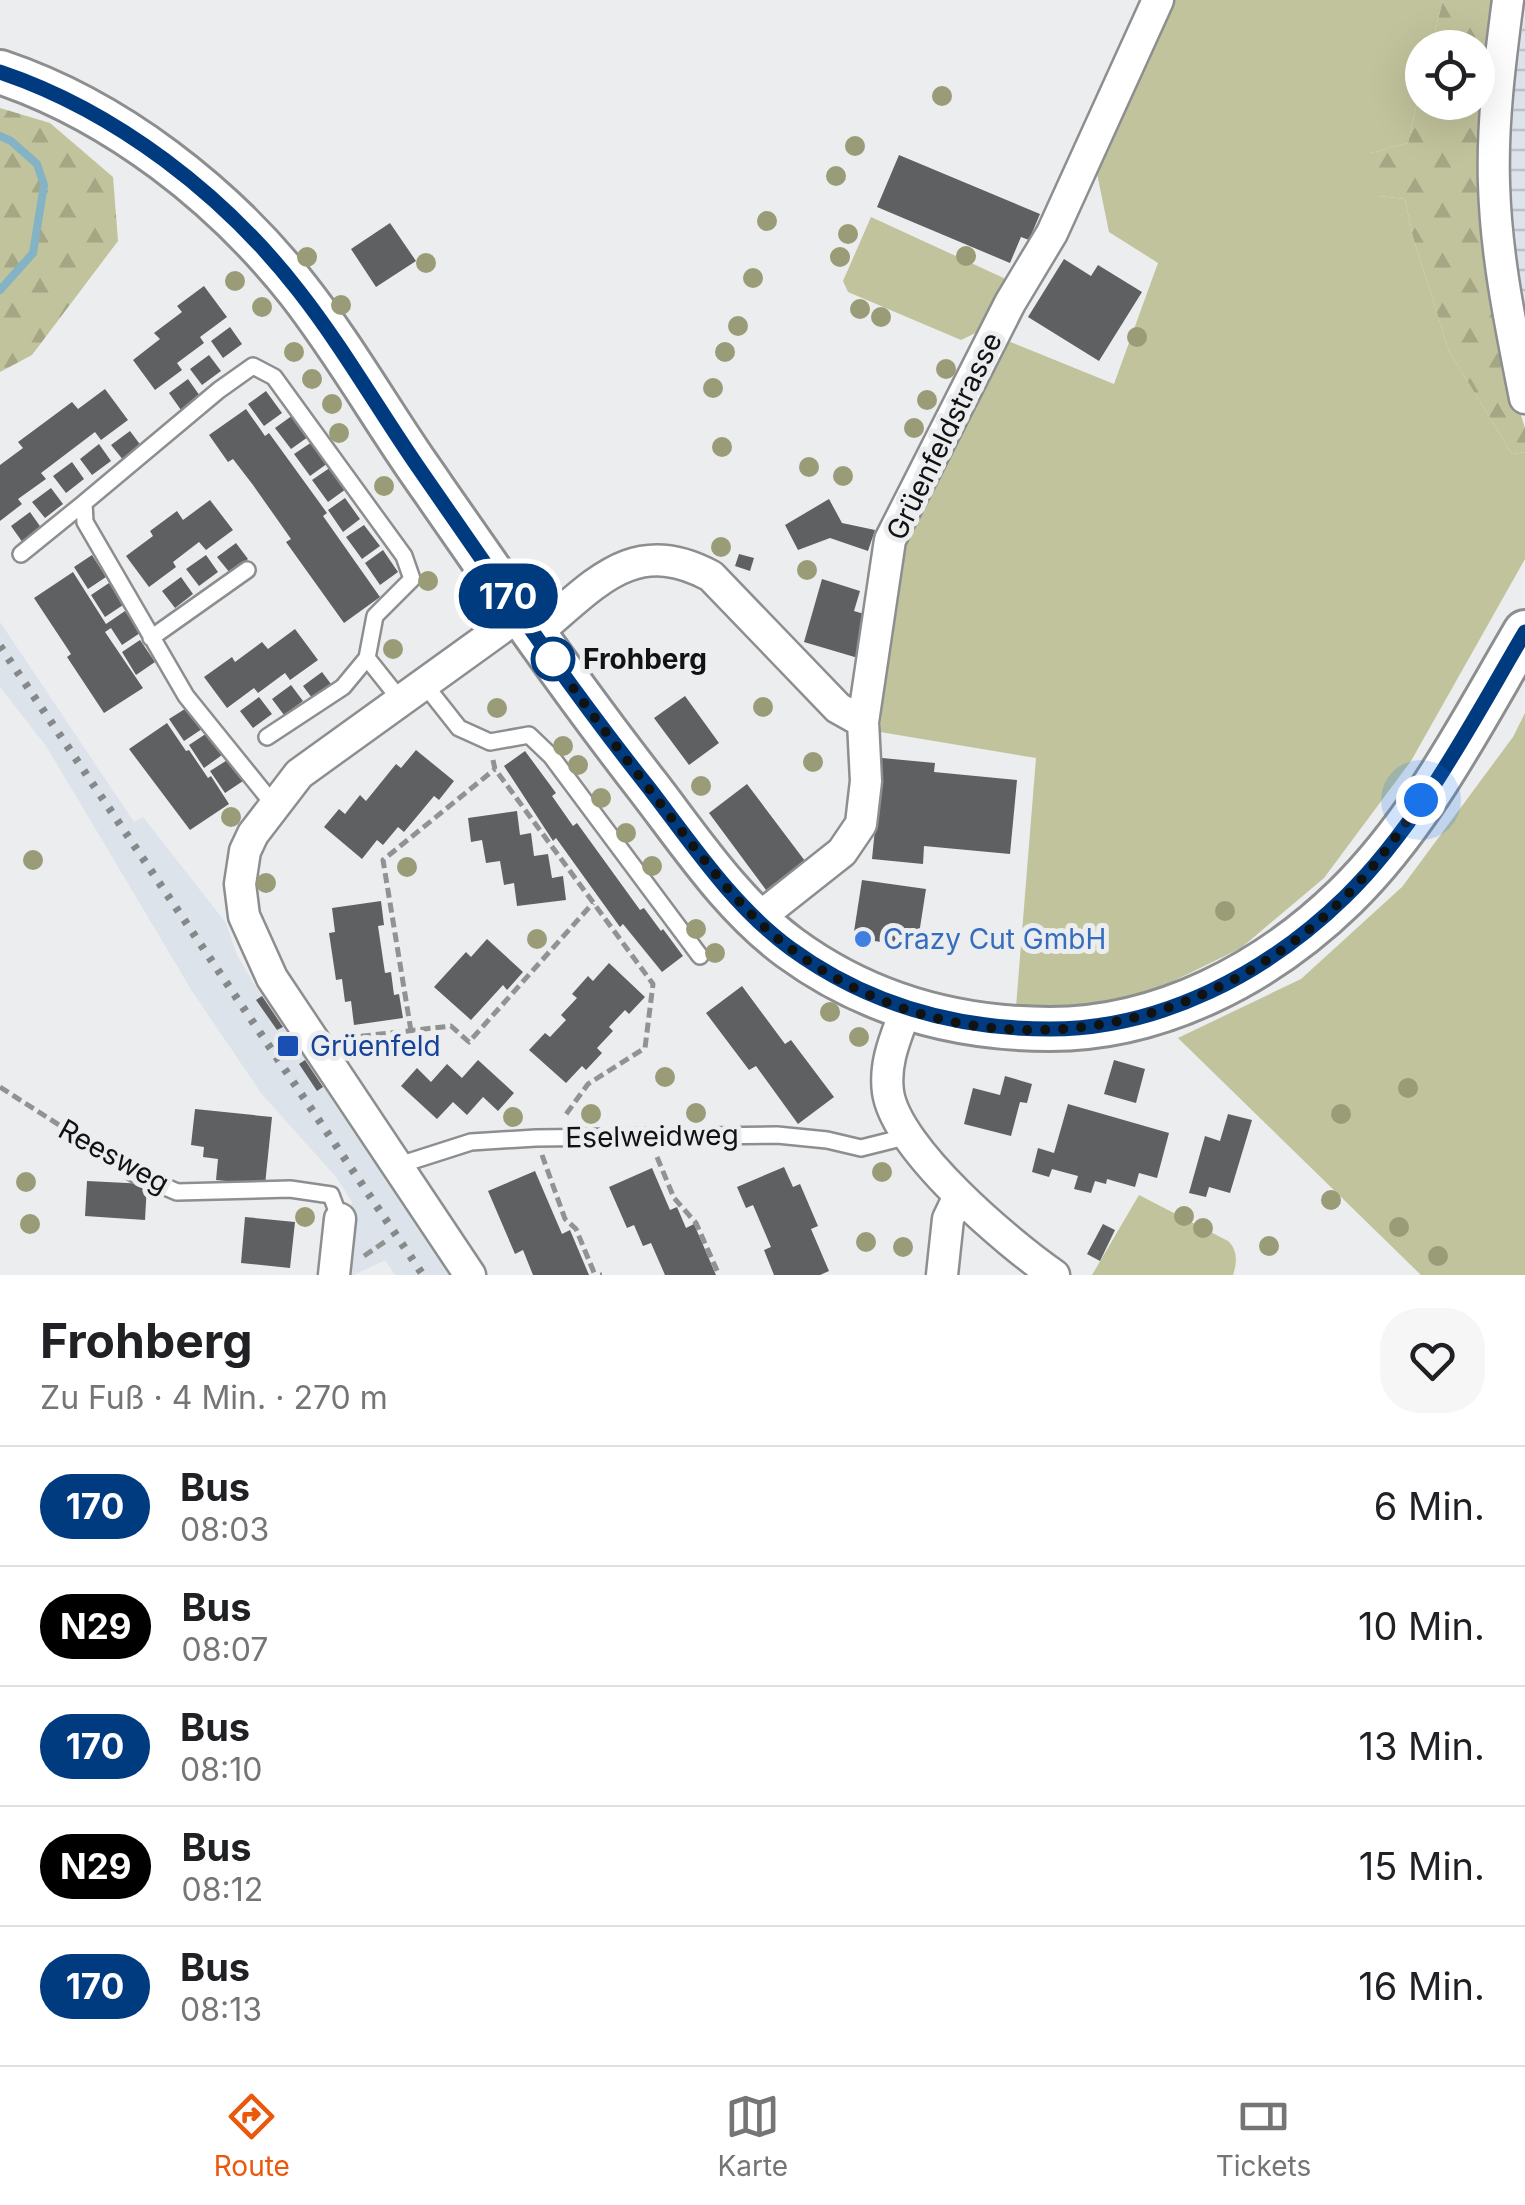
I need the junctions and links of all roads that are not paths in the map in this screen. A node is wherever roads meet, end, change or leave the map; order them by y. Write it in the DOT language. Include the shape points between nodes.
graph roads {
  1 [pos="1158,0"];
  2 [pos="1508,0"];
  3 [pos="0,72"];
  4 [pos="1525,398"];
  5 [pos="84,503"];
  6 [pos="21,554"];
  7 [pos="247,570"];
  8 [pos="528,624"];
  9 [pos="1525,632"];
  10 [pos="151,638"];
  11 [pos="367,658"];
  12 [pos="414,694"];
  13 [pos="863,722"];
  14 [pos="267,737"];
  15 [pos="274,804"];
  16 [pos="756,920"];
  17 [pos="700,956"];
  18 [pos="906,1009"];
  19 [pos="909,1136"];
  20 [pos="396,1166"];
  21 [pos="133,1173"];
  22 [pos="959,1196"];
  23 [pos="340,1219"];
  24 [pos="334,1275"];
  25 [pos="470,1275"];
  26 [pos="942,1275"];
  27 [pos="1054,1275"];
  1 -- 13 [label="street, Grüenfeldstrasse" via="1052,233 890,540"];
  2 -- 4 [label="street" via="1494,184 1503,290"];
  3 -- 8 [label="main road" via="54,94 152,151 248,232 328,332"];
  5 -- 6 [label="lane"];
  5 -- 10 [label="lane" via="85,522"];
  5 -- 11 [label="lane" via="253,366 274,377 404,556 412,579 375,616"];
  7 -- 10 [label="lane"];
  8 -- 12 [label="street"];
  8 -- 13 [label="street" via="621,568 668,558 711,576 838,708"];
  8 -- 16 [label="main road"];
  9 -- 18 [label="main road" via="1452,755 1372,868 1290,944 1234,980 1146,1016 1072,1029 984,1026"];
  10 -- 15 [label="lane" via="186,696"];
  11 -- 12 [label="lane"];
  11 -- 14 [label="lane" via="344,687"];
  12 -- 15 [label="street" via="331,748"];
  12 -- 17 [label="lane" via="458,728 490,742 529,735"];
  13 -- 16 [label="street, Grüenfeldstrasse" via="860,824 842,852"];
  15 -- 20 [label="street" via="241,867 241,900 254,945"];
  16 -- 18 [label="main road" via="848,984"];
  18 -- 19 [label="street" via="888,1072 889,1096"];
  19 -- 20 [label="lane, Eselweidweg" via="861,1148 777,1135 536,1138 471,1142"];
  19 -- 22 [label="street"];
  20 -- 25 [label="street"];
  21 -- 23 [label="lane, Reesweg" via="177,1192 331,1194"];
  22 -- 26 [label="street" via="948,1219"];
  22 -- 27 [label="street"];
  23 -- 24 [label="street"];
}
